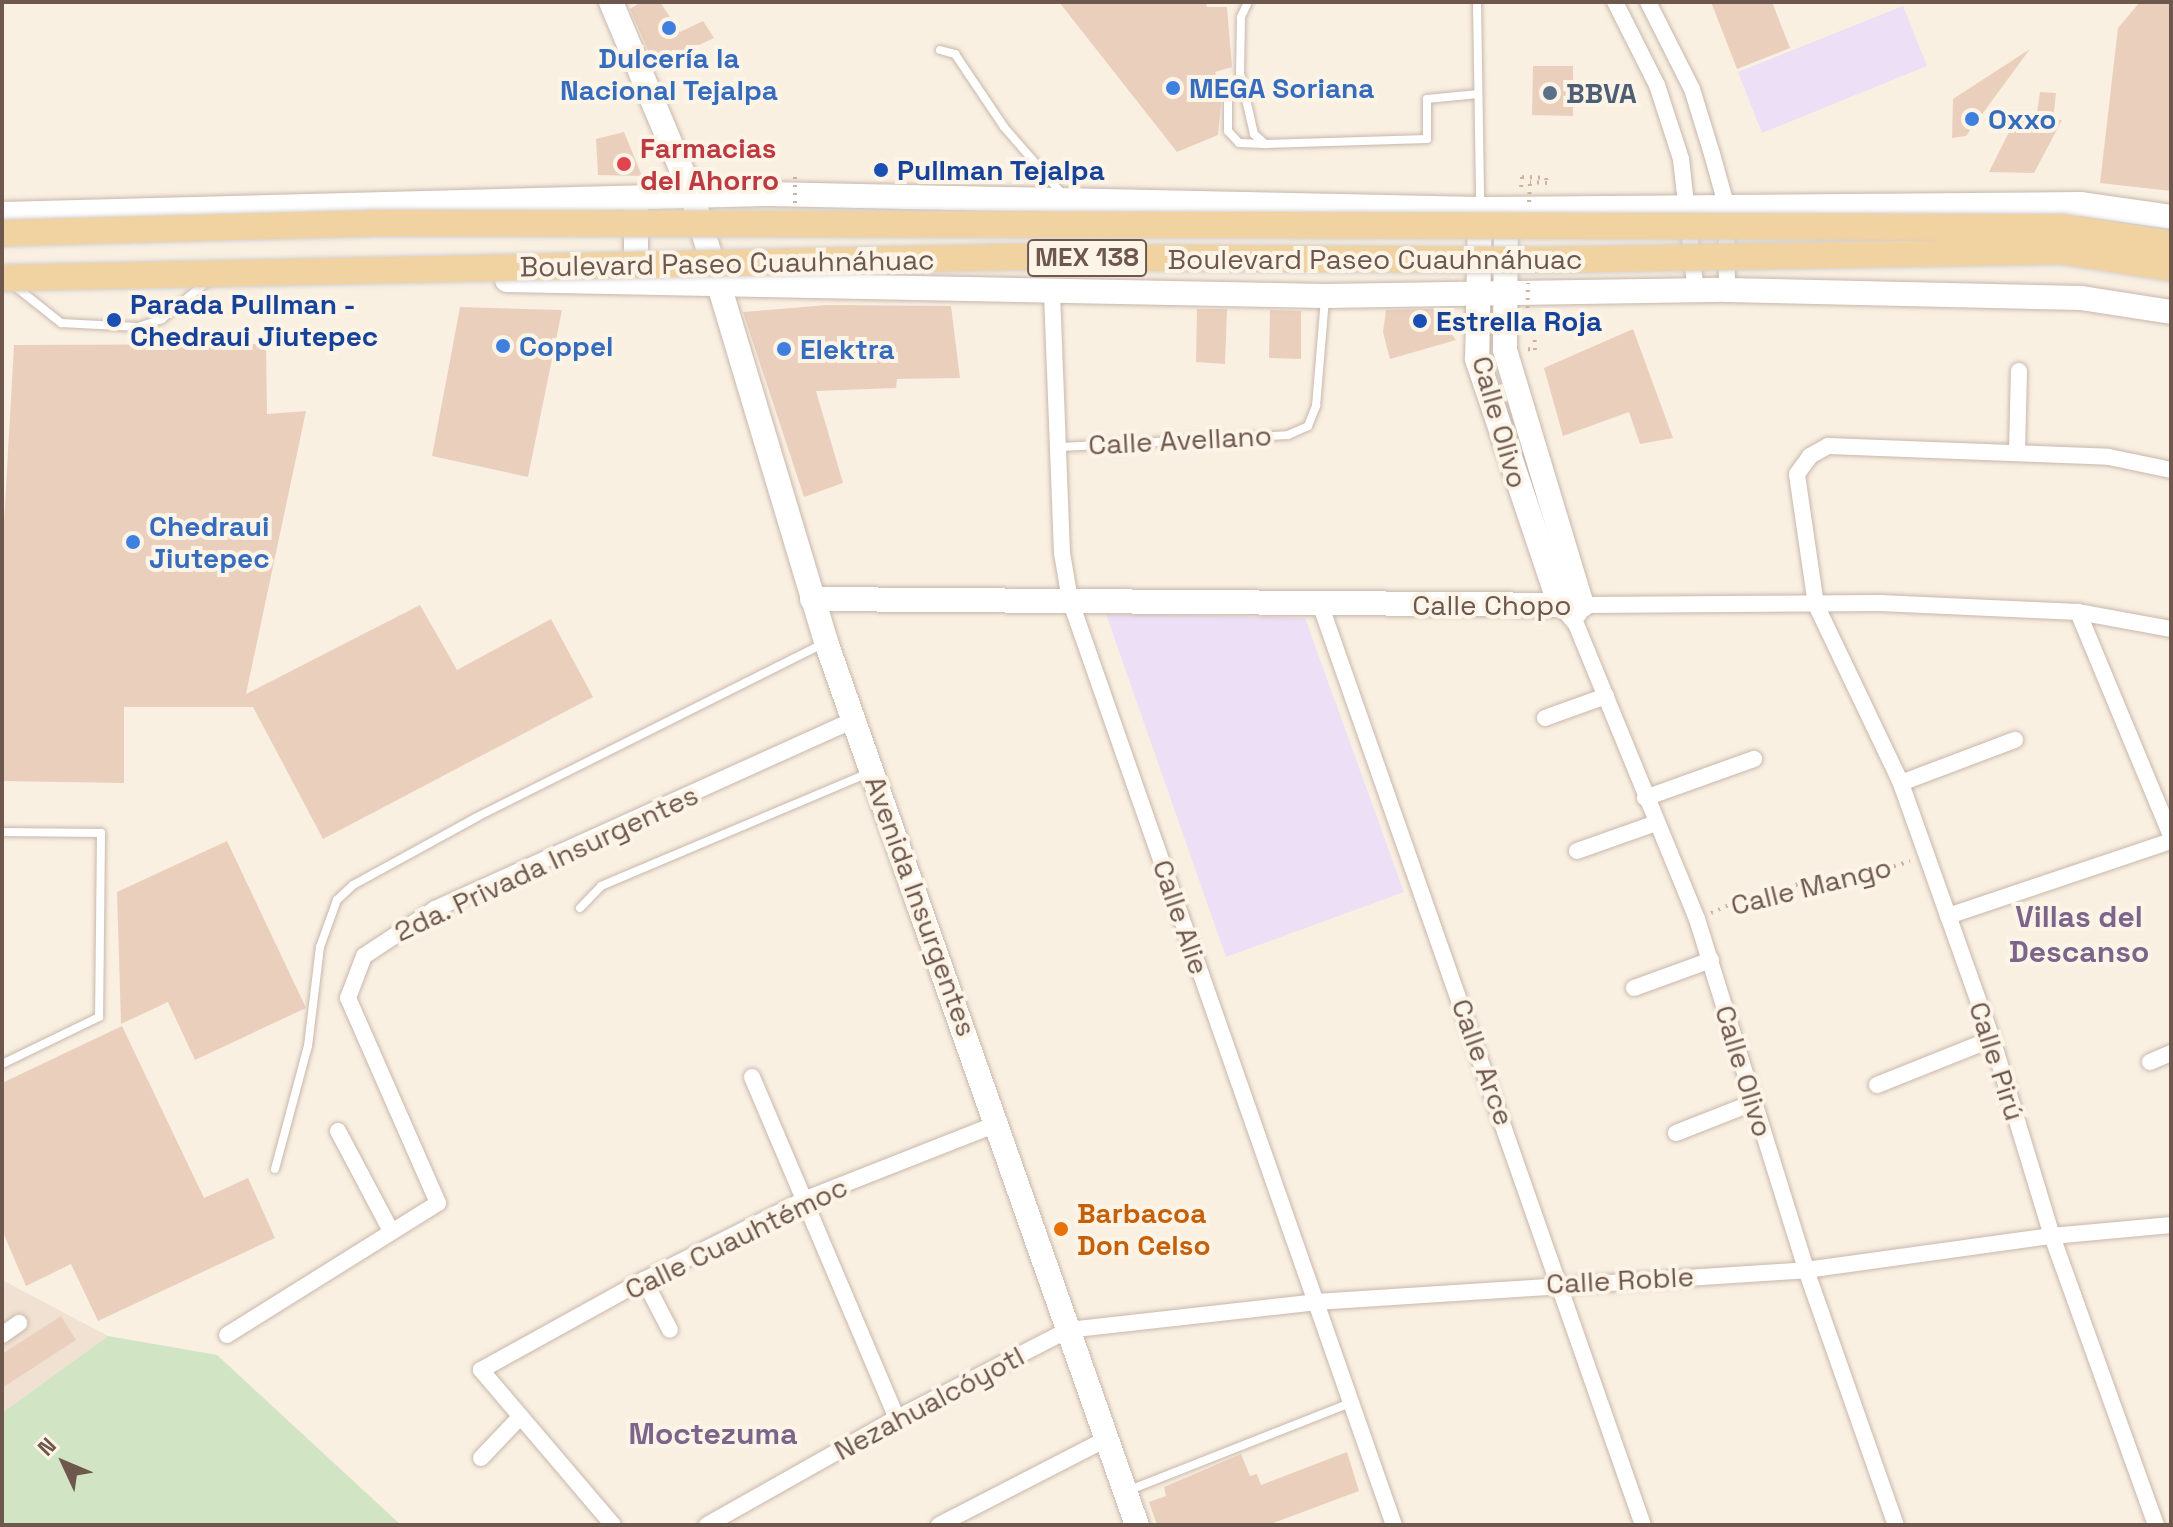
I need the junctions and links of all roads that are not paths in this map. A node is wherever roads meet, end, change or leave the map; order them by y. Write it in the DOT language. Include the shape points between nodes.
graph roads {
  1 [pos="611,2"];
  2 [pos="1248,2"];
  3 [pos="1477,2"];
  4 [pos="1615,2"];
  5 [pos="1648,2"];
  6 [pos="940,50"];
  7 [pos="1242,80"];
  8 [pos="1478,94"];
  9 [pos="1265,144"];
  10 [pos="692,195"];
  11 [pos="869,196"];
  12 [pos="636,198"];
  13 [pos="1067,199"];
  14 [pos="1726,204"];
  15 [pos="1689,205"];
  16 [pos="1480,209"];
  17 [pos="1506,209"];
  18 [pos="2,214"];
  19 [pos="2171,217"];
  20 [pos="2,233"];
  21 [pos="637,233"];
  22 [pos="2171,244"];
  23 [pos="2171,268"];
  24 [pos="211,278"];
  25 [pos="4,280"];
  26 [pos="636,280"];
  27 [pos="720,283"];
  28 [pos="867,284"];
  29 [pos="1727,290"];
  30 [pos="1696,292"];
  31 [pos="1052,293"];
  32 [pos="1325,296"];
  33 [pos="1478,296"];
  34 [pos="1503,296"];
  35 [pos="2171,312"];
  36 [pos="2019,371"];
  37 [pos="1061,447"];
  38 [pos="2017,451"];
  39 [pos="2171,470"];
  40 [pos="812,599"];
  41 [pos="1070,600"];
  42 [pos="1319,601"];
  43 [pos="1816,605"];
  44 [pos="1572,611"];
  45 [pos="2078,612"];
  46 [pos="2171,629"];
  47 [pos="826,642"];
  48 [pos="1606,696"];
  49 [pos="1545,718"];
  50 [pos="854,720"];
  51 [pos="2015,740"];
  52 [pos="1754,759"];
  53 [pos="872,771"];
  54 [pos="1901,783"];
  55 [pos="1645,798"];
  56 [pos="1656,823"];
  57 [pos="2,832"];
  58 [pos="2171,835"];
  59 [pos="2171,841"];
  60 [pos="1577,851"];
  61 [pos="580,908"];
  62 [pos="1948,916"];
  63 [pos="1711,960"];
  64 [pos="1634,988"];
  65 [pos="1992,1039"];
  66 [pos="2171,1053"];
  67 [pos="2150,1062"];
  68 [pos="2,1064"];
  69 [pos="752,1077"];
  70 [pos="1877,1085"];
  71 [pos="1752,1103"];
  72 [pos="999,1123"];
  73 [pos="338,1131"];
  74 [pos="1676,1133"];
  75 [pos="275,1169"];
  76 [pos="806,1199"];
  77 [pos="2171,1225"];
  78 [pos="391,1231"];
  79 [pos="2052,1236"];
  80 [pos="1806,1270"];
  81 [pos="644,1280"];
  82 [pos="1562,1283"];
  83 [pos="1316,1302"];
  84 [pos="19,1323"];
  85 [pos="670,1330"];
  86 [pos="1068,1330"];
  87 [pos="2,1335"];
  88 [pos="227,1335"];
  89 [pos="1350,1403"];
  90 [pos="520,1417"];
  91 [pos="897,1418"];
  92 [pos="1108,1438"];
  93 [pos="481,1458"];
  94 [pos="1125,1492"];
  95 [pos="613,1525"];
  96 [pos="707,1525"];
  97 [pos="939,1525"];
  98 [pos="1136,1525"];
  99 [pos="1394,1525"];
  100 [pos="1643,1525"];
  101 [pos="1896,1525"];
  102 [pos="2156,1525"];
  1 -- 10 [label="street, Avenida Insurgentes"];
  2 -- 7 [label="lane" via="1241,17"];
  3 -- 8 [label="lane"];
  4 -- 15 [label="street" via="1657,85"];
  5 -- 14 [label="street" via="1692,89"];
  6 -- 13 [label="lane" via="955,54 1004,127"];
  7 -- 9 [label="lane" via="1254,134"];
  7 -- 9 [label="lane" via="1228,97 1228,131 1239,143"];
  8 -- 9 [label="lane" via="1427,99 1427,139"];
  8 -- 16 [label="lane"];
  10 -- 11 [label="street, Boulevard Paseo Cuauhnáhuac / MEX 138"];
  10 -- 12 [label="street, Boulevard Paseo Cuauhnáhuac / MEX 138"];
  10 -- 21 [label="street" via="680,233"];
  10 -- 27 [label="street, Avenida Insurgentes"];
  11 -- 13 [label="street, Boulevard Paseo Cuauhnáhuac / MEX 138"];
  11 -- 28 [label="street"];
  12 -- 18 [label="street, Boulevard Paseo Cuauhnáhuac / MEX 138"];
  12 -- 21 [label="street"];
  13 -- 16 [label="street, Boulevard Paseo Cuauhnáhuac / MEX 138"];
  14 -- 15 [label="street, Boulevard Paseo Cuauhnáhuac / MEX 138"];
  14 -- 19 [label="street, Boulevard Paseo Cuauhnáhuac / MEX 138" via="2080,204"];
  14 -- 29 [label="street"];
  15 -- 17 [label="street, Boulevard Paseo Cuauhnáhuac / MEX 138"];
  15 -- 30 [label="street"];
  16 -- 17 [label="street, Boulevard Paseo Cuauhnáhuac / MEX 138"];
  16 -- 33 [label="street, Calle Olivo"];
  17 -- 34 [label="street, Calle Olivo"];
  20 -- 22 [label="main road, Boulevard Paseo Cuauhnáhuac / MEX 138, bridge" via="372,223 2030,227"];
  21 -- 26 [label="street"];
  23 -- 25 [label="main road, Boulevard Paseo Cuauhnáhuac / MEX 138, bridge" via="2061,251 1541,260 1017,257"];
  24 -- 25 [label="street, Boulevard Paseo Cuauhnáhuac / MEX 138"];
  24 -- 25 [label="lane" via="162,319 138,327 61,323"];
  24 -- 26 [label="street, Boulevard Paseo Cuauhnáhuac / MEX 138"];
  26 -- 27 [label="street, Boulevard Paseo Cuauhnáhuac / MEX 138"];
  27 -- 28 [label="street, Boulevard Paseo Cuauhnáhuac / MEX 138"];
  27 -- 40 [label="street, Avenida Insurgentes"];
  28 -- 31 [label="street, Boulevard Paseo Cuauhnáhuac / MEX 138"];
  29 -- 30 [label="street, Boulevard Paseo Cuauhnáhuac / MEX 138"];
  29 -- 35 [label="street, Boulevard Paseo Cuauhnáhuac / MEX 138" via="2081,298"];
  30 -- 34 [label="street, Boulevard Paseo Cuauhnáhuac / MEX 138"];
  31 -- 32 [label="street, Boulevard Paseo Cuauhnáhuac / MEX 138"];
  31 -- 37 [label="street, Calle Alie"];
  32 -- 33 [label="street, Boulevard Paseo Cuauhnáhuac / MEX 138"];
  32 -- 37 [label="lane, Calle Avellano" via="1316,406 1308,426 1288,435"];
  33 -- 34 [label="street, Boulevard Paseo Cuauhnáhuac / MEX 138"];
  33 -- 44 [label="street, Calle Olivo" via="1477,359"];
  34 -- 44 [label="street, Calle Olivo" via="1505,350"];
  36 -- 38 [label="street"];
  37 -- 41 [label="street, Calle Alie" via="1062,553"];
  38 -- 39 [label="street, Calle Pirú" via="2109,457"];
  38 -- 43 [label="street, Calle Pirú" via="1828,446 1810,456 1797,474"];
  40 -- 41 [label="street, Calle Chopo"];
  40 -- 47 [label="street, Avenida Insurgentes"];
  41 -- 42 [label="street, Calle Chopo"];
  41 -- 83 [label="street, Calle Alie"];
  42 -- 44 [label="street, Calle Chopo"];
  42 -- 82 [label="street, Calle Arce"];
  43 -- 44 [label="street, Calle Chopo"];
  43 -- 45 [label="street, Calle Chopo"];
  43 -- 54 [label="street, Calle Pirú"];
  44 -- 48 [label="street, Calle Olivo"];
  45 -- 46 [label="street, Calle Chopo"];
  45 -- 58 [label="street"];
  47 -- 50 [label="street, Avenida Insurgentes"];
  47 -- 75 [label="lane" via="477,817 353,885 337,900 320,947 308,1046"];
  48 -- 49 [label="street"];
  48 -- 55 [label="street, Calle Olivo"];
  50 -- 53 [label="street, Avenida Insurgentes"];
  50 -- 78 [label="street, 2da. Privada Insurgentes" via="435,909 364,956 348,998 438,1203"];
  51 -- 54 [label="street"];
  52 -- 55 [label="street"];
  53 -- 61 [label="lane" via="601,886"];
  53 -- 72 [label="street, Avenida Insurgentes"];
  54 -- 62 [label="street, Calle Pirú"];
  55 -- 56 [label="street, Calle Olivo"];
  56 -- 60 [label="street"];
  56 -- 63 [label="street, Calle Olivo"];
  57 -- 68 [label="lane" via="101,833 99,1017"];
  59 -- 62 [label="street"];
  62 -- 65 [label="street, Calle Pirú"];
  63 -- 64 [label="street"];
  63 -- 71 [label="street, Calle Olivo"];
  65 -- 70 [label="street"];
  65 -- 79 [label="street, Calle Pirú"];
  66 -- 67 [label="street"];
  69 -- 76 [label="street"];
  71 -- 74 [label="street"];
  71 -- 80 [label="street, Calle Olivo"];
  72 -- 76 [label="street, Calle Cuauhtémoc"];
  72 -- 86 [label="street, Avenida Insurgentes"];
  73 -- 78 [label="street"];
  76 -- 81 [label="street, Calle Cuauhtémoc"];
  76 -- 91 [label="street"];
  77 -- 79 [label="street, Calle Roble"];
  78 -- 88 [label="street, 2da. Privada Insurgentes"];
  79 -- 80 [label="street, Calle Roble"];
  79 -- 102 [label="street, Calle Pirú"];
  80 -- 82 [label="street, Calle Roble"];
  80 -- 101 [label="street, Calle Olivo"];
  81 -- 85 [label="street"];
  81 -- 90 [label="street, Calle Cuauhtémoc" via="481,1370"];
  82 -- 83 [label="street, Calle Roble"];
  82 -- 100 [label="street, Calle Arce"];
  83 -- 86 [label="street, Calle Roble"];
  83 -- 89 [label="street, Calle Alie"];
  84 -- 87 [label="street"];
  86 -- 91 [label="street, Nezahualcóyotl"];
  86 -- 92 [label="street, Avenida Insurgentes"];
  89 -- 94 [label="lane"];
  89 -- 99 [label="street, Calle Alie"];
  90 -- 93 [label="street"];
  90 -- 95 [label="street"];
  91 -- 96 [label="street, Nezahualcóyotl"];
  92 -- 94 [label="street, Avenida Insurgentes"];
  92 -- 97 [label="street"];
  94 -- 98 [label="street, Avenida Insurgentes"];
}
